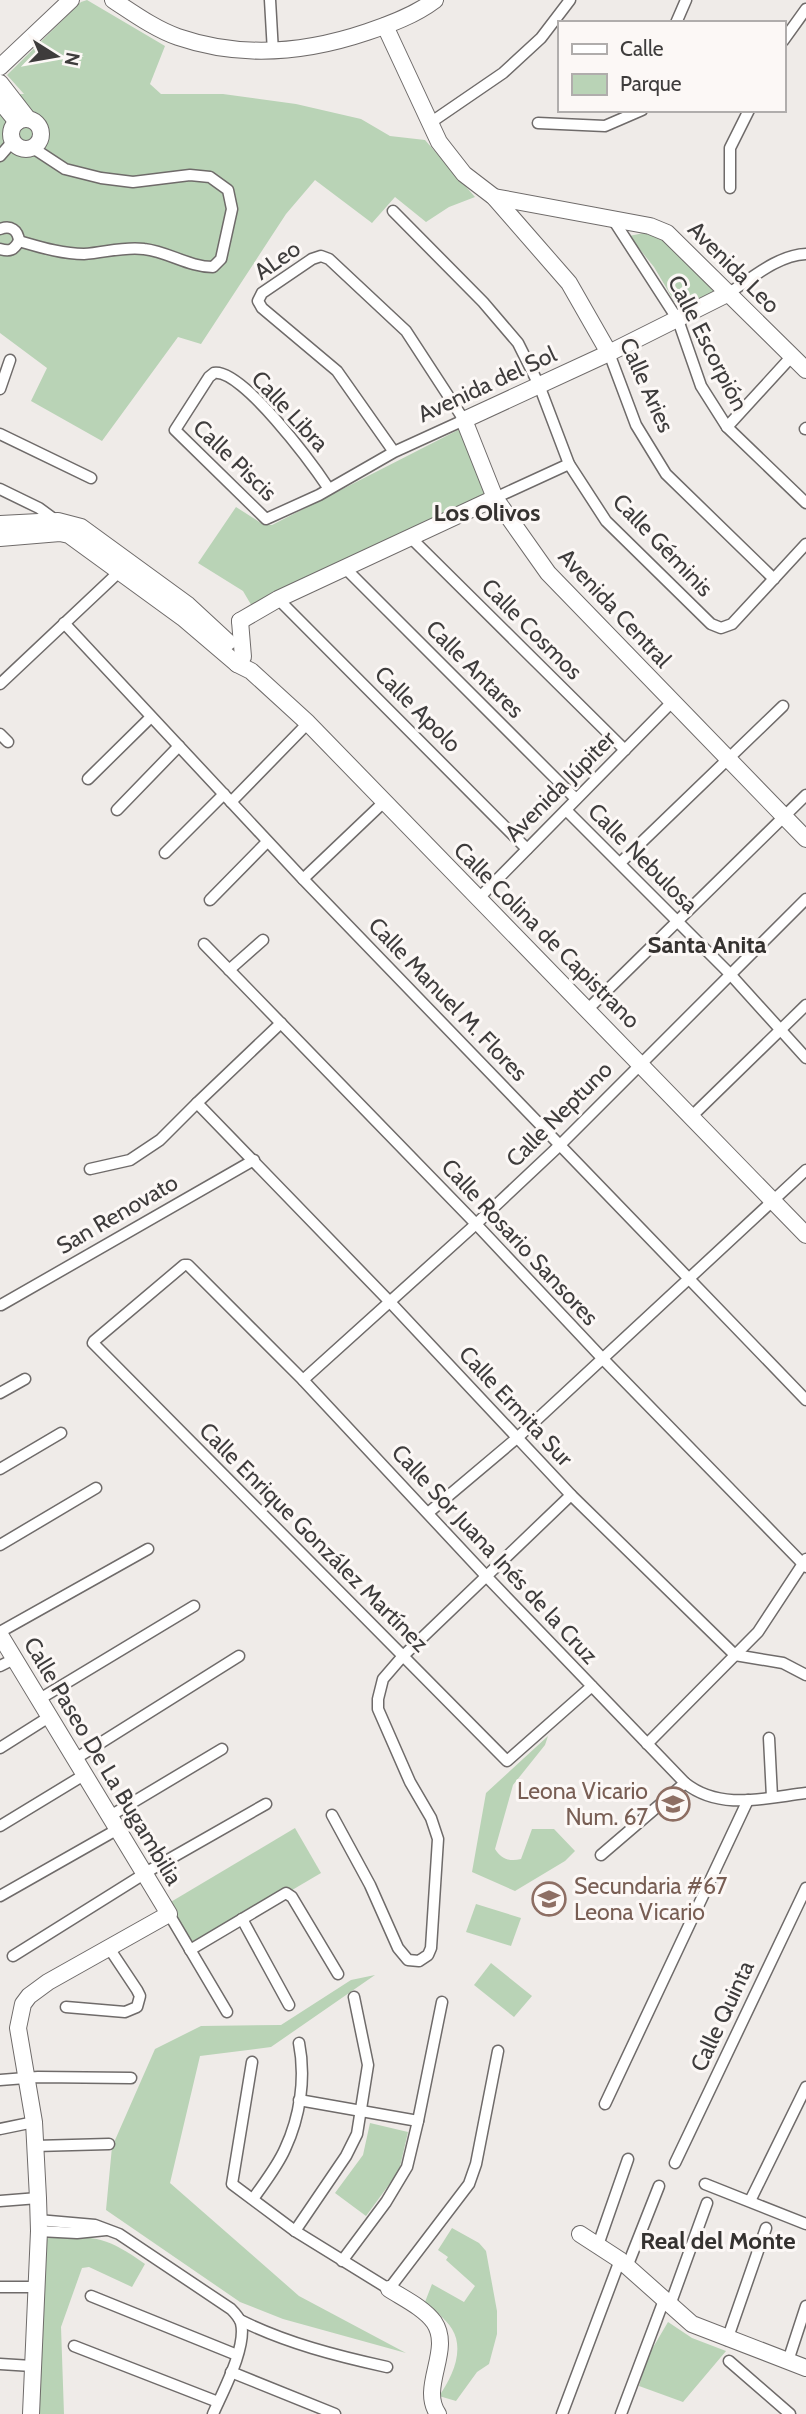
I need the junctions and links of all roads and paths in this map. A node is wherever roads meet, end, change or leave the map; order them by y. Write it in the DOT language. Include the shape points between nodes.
graph roads {
  1 [pos="71,0"];
  2 [pos="113,0"];
  3 [pos="270,0"];
  4 [pos="435,0"];
  5 [pos="570,0"];
  6 [pos="686,0"];
  7 [pos="806,9"];
  8 [pos="677,21"];
  9 [pos="385,26"];
  10 [pos="785,38"];
  11 [pos="273,52"];
  12 [pos="0,67"];
  13 [pos="0,83"];
  14 [pos="0,101"];
  15 [pos="637,112"];
  16 [pos="747,112"];
  17 [pos="23,120"];
  18 [pos="430,123"];
  19 [pos="538,123"];
  20 [pos="13,141"];
  21 [pos="33,148"];
  22 [pos="0,156"];
  23 [pos="730,188"];
  24 [pos="494,197"];
  25 [pos="393,211"];
  26 [pos="614,221"];
  27 [pos="0,228"];
  28 [pos="19,241"];
  29 [pos="0,249"];
  30 [pos="806,254"];
  31 [pos="321,256"];
  32 [pos="729,293"];
  33 [pos="678,320"];
  34 [pos="610,353"];
  35 [pos="792,356"];
  36 [pos="10,359"];
  37 [pos="806,370"];
  38 [pos="538,385"];
  39 [pos="0,389"];
  40 [pos="464,420"];
  41 [pos="727,427"];
  42 [pos="174,430"];
  43 [pos="0,434"];
  44 [pos="394,452"];
  45 [pos="569,464"];
  46 [pos="91,478"];
  47 [pos="0,489"];
  48 [pos="328,489"];
  49 [pos="495,498"];
  50 [pos="806,503"];
  51 [pos="266,519"];
  52 [pos="0,524"];
  53 [pos="59,527"];
  54 [pos="0,538"];
  55 [pos="411,538"];
  56 [pos="806,544"];
  57 [pos="345,568"];
  58 [pos="119,572"];
  59 [pos="774,579"];
  60 [pos="278,599"];
  61 [pos="240,621"];
  62 [pos="64,623"];
  63 [pos="199,624"];
  64 [pos="244,664"];
  65 [pos="0,684"];
  66 [pos="672,702"];
  67 [pos="783,706"];
  68 [pos="151,717"];
  69 [pos="308,723"];
  70 [pos="179,746"];
  71 [pos="625,750"];
  72 [pos="729,759"];
  73 [pos="88,779"];
  74 [pos="806,795"];
  75 [pos="227,798"];
  76 [pos="576,799"];
  77 [pos="386,801"];
  78 [pos="117,810"];
  79 [pos="566,810"];
  80 [pos="784,817"];
  81 [pos="806,839"];
  82 [pos="267,842"];
  83 [pos="527,849"];
  84 [pos="165,853"];
  85 [pos="620,863"];
  86 [pos="303,879"];
  87 [pos="478,899"];
  88 [pos="806,899"];
  89 [pos="210,900"];
  90 [pos="677,921"];
  91 [pos="263,940"];
  92 [pos="204,944"];
  93 [pos="229,970"];
  94 [pos="730,974"];
  95 [pos="806,1006"];
  96 [pos="588,1009"];
  97 [pos="281,1023"];
  98 [pos="781,1030"];
  99 [pos="806,1058"];
  100 [pos="641,1063"];
  101 [pos="197,1103"];
  102 [pos="692,1116"];
  103 [pos="560,1145"];
  104 [pos="254,1160"];
  105 [pos="90,1169"];
  106 [pos="806,1170"];
  107 [pos="773,1200"];
  108 [pos="476,1224"];
  109 [pos="806,1235"];
  110 [pos="186,1264"];
  111 [pos="688,1278"];
  112 [pos="389,1301"];
  113 [pos="1,1305"];
  114 [pos="603,1359"];
  115 [pos="25,1379"];
  116 [pos="303,1380"];
  117 [pos="0,1393"];
  118 [pos="806,1400"];
  119 [pos="61,1433"];
  120 [pos="517,1438"];
  121 [pos="0,1469"];
  122 [pos="96,1488"];
  123 [pos="571,1495"];
  124 [pos="428,1513"];
  125 [pos="0,1545"];
  126 [pos="148,1549"];
  127 [pos="805,1563"];
  128 [pos="487,1577"];
  129 [pos="194,1606"];
  130 [pos="0,1634"];
  131 [pos="735,1655"];
  132 [pos="239,1656"];
  133 [pos="402,1657"];
  134 [pos="7,1663"];
  135 [pos="806,1675"];
  136 [pos="592,1686"];
  137 [pos="38,1700"];
  138 [pos="49,1717"];
  139 [pos="769,1738"];
  140 [pos="648,1744"];
  141 [pos="0,1748"];
  142 [pos="222,1749"];
  143 [pos="75,1759"];
  144 [pos="84,1775"];
  145 [pos="685,1783"];
  146 [pos="806,1793"];
  147 [pos="772,1797"];
  148 [pos="748,1800"];
  149 [pos="266,1804"];
  150 [pos="332,1815"];
  151 [pos="114,1823"];
  152 [pos="0,1826"];
  153 [pos="601,1855"];
  154 [pos="145,1874"];
  155 [pos="806,1888"];
  156 [pos="0,1896"];
  157 [pos="169,1914"];
  158 [pos="242,1919"];
  159 [pos="109,1948"];
  160 [pos="190,1950"];
  161 [pos="13,1956"];
  162 [pos="338,1974"];
  163 [pos="354,1997"];
  164 [pos="442,2002"];
  165 [pos="289,2005"];
  166 [pos="66,2007"];
  167 [pos="227,2012"];
  168 [pos="299,2043"];
  169 [pos="498,2050"];
  170 [pos="252,2062"];
  171 [pos="27,2077"];
  172 [pos="131,2078"];
  173 [pos="0,2080"];
  174 [pos="806,2087"];
  175 [pos="299,2100"];
  176 [pos="605,2104"];
  177 [pos="362,2111"];
  178 [pos="418,2121"];
  179 [pos="34,2122"];
  180 [pos="0,2129"];
  181 [pos="109,2144"];
  182 [pos="35,2146"];
  183 [pos="628,2159"];
  184 [pos="675,2163"];
  185 [pos="705,2184"];
  186 [pos="659,2186"];
  187 [pos="38,2197"];
  188 [pos="253,2199"];
  189 [pos="0,2201"];
  190 [pos="750,2201"];
  191 [pos="708,2203"];
  192 [pos="806,2224"];
  193 [pos="39,2226"];
  194 [pos="766,2228"];
  195 [pos="295,2231"];
  196 [pos="580,2234"];
  197 [pos="598,2245"];
  198 [pos="342,2261"];
  199 [pos="623,2264"];
  200 [pos="0,2287"];
  201 [pos="36,2287"];
  202 [pos="389,2289"];
  203 [pos="91,2296"];
  204 [pos="667,2302"];
  205 [pos="806,2306"];
  206 [pos="240,2320"];
  207 [pos="727,2340"];
  208 [pos="74,2346"];
  209 [pos="237,2355"];
  210 [pos="729,2361"];
  211 [pos="788,2361"];
  212 [pos="0,2364"];
  213 [pos="32,2366"];
  214 [pos="387,2367"];
  215 [pos="806,2368"];
  216 [pos="231,2372"];
  217 [pos="218,2402"];
  218 [pos="31,2414"];
  219 [pos="213,2414"];
  220 [pos="335,2414"];
  221 [pos="437,2414"];
  222 [pos="562,2414"];
  223 [pos="621,2414"];
  224 [pos="790,2414"];
  1 -- 12 [label="street"];
  2 -- 11 [label="street" via="176,37"];
  3 -- 11 [label="street"];
  4 -- 9 [label="street"];
  5 -- 18 [label="street" via="541,38 503,74"];
  6 -- 8 [label="street"];
  7 -- 10 [label="street"];
  9 -- 11 [label="street" via="329,45"];
  9 -- 18 [label="street"];
  13 -- 17 [label="street"];
  14 -- 17 [label="street"];
  15 -- 19 [label="street" via="605,126"];
  16 -- 23 [label="street" via="730,148"];
  17 -- 20 [label="street" via="13,127"];
  17 -- 21 [label="street" via="36,122 40,128 42,136"];
  18 -- 24 [label="street" via="464,174"];
  20 -- 21 [label="street" via="25,149"];
  20 -- 22 [label="street"];
  21 -- 28 [label="street" via="65,169 101,178 133,182 190,174 210,177 228,190 232,209 221,259 213,267 199,267 149,249 84,254"];
  24 -- 26 [label="street, Avenida Leo"];
  24 -- 34 [label="street, Calle Aries" via="569,283"];
  25 -- 38 [label="street, Calle Géminis" via="518,343"];
  26 -- 32 [label="street, Avenida Leo" via="667,233"];
  26 -- 33 [label="street, Calle Escorpión"];
  27 -- 28 [label="street" via="14,229"];
  28 -- 29 [label="street" via="15,248"];
  30 -- 32 [label="street" via="776,263"];
  31 -- 40 [label="street, Avenida Central" via="406,331"];
  31 -- 44 [label="street, ALeo" via="288,274 258,301 337,371"];
  32 -- 33 [label="street, Avenida del Sol"];
  32 -- 35 [label="street, Avenida Leo"];
  33 -- 34 [label="street, Avenida del Sol"];
  33 -- 41 [label="street, Calle Escorpión" via="701,386"];
  34 -- 38 [label="street, Avenida del Sol"];
  34 -- 59 [label="street, Calle Aries" via="636,425 666,474"];
  35 -- 37 [label="street, Avenida Leo"];
  35 -- 41 [label="street"];
  36 -- 39 [label="street"];
  38 -- 40 [label="street, Avenida del Sol"];
  38 -- 45 [label="street, Calle Géminis"];
  40 -- 44 [label="street, Avenida del Sol"];
  40 -- 49 [label="street, Avenida Central"];
  41 -- 50 [label="street, Calle Escorpión"];
  42 -- 48 [label="street, Calle Libra" via="214,373 225,374 267,410"];
  42 -- 51 [label="street, Calle Piscis"];
  43 -- 46 [label="street"];
  44 -- 48 [label="street, Avenida del Sol"];
  45 -- 49 [label="street"];
  45 -- 59 [label="street, Calle Géminis" via="606,521 711,624 722,628 732,624"];
  47 -- 53 [label="street" via="39,508"];
  48 -- 51 [label="street, Avenida del Sol"];
  49 -- 55 [label="street"];
  49 -- 66 [label="street, Avenida Central" via="548,573"];
  52 -- 53 [label="street, Calle Colina de Capistrano"];
  53 -- 54 [label="street, Calle Colina de Capistrano"];
  53 -- 58 [label="street, Calle Colina de Capistrano"];
  53 -- 63 [label="street, Calle Colina de Capistrano" via="92,532"];
  55 -- 57 [label="street"];
  55 -- 71 [label="street, Calle Cosmos"];
  56 -- 59 [label="street"];
  57 -- 60 [label="street"];
  57 -- 76 [label="street, Calle Antares"];
  58 -- 62 [label="street"];
  58 -- 63 [label="street, Calle Colina de Capistrano"];
  60 -- 61 [label="street"];
  60 -- 83 [label="street, Calle Apolo"];
  61 -- 63 [label="street"];
  61 -- 64 [label="street"];
  62 -- 65 [label="street"];
  62 -- 68 [label="street, Calle Manuel M. Flores"];
  63 -- 64 [label="street, Calle Colina de Capistrano"];
  64 -- 69 [label="street, Calle Colina de Capistrano"];
  66 -- 71 [label="street, Avenida Júpiter"];
  66 -- 72 [label="street, Avenida Central"];
  67 -- 72 [label="street"];
  68 -- 70 [label="street, Calle Manuel M. Flores"];
  68 -- 73 [label="street"];
  69 -- 75 [label="street"];
  69 -- 77 [label="street, Calle Colina de Capistrano"];
  70 -- 75 [label="street, Calle Manuel M. Flores"];
  70 -- 78 [label="street"];
  71 -- 76 [label="street, Avenida Júpiter"];
  72 -- 80 [label="street, Avenida Central"];
  72 -- 85 [label="street"];
  74 -- 80 [label="street"];
  75 -- 82 [label="street, Calle Manuel M. Flores"];
  75 -- 84 [label="street"];
  76 -- 79 [label="street, Avenida Júpiter"];
  77 -- 86 [label="street"];
  77 -- 87 [label="street, Calle Colina de Capistrano"];
  79 -- 83 [label="street, Avenida Júpiter"];
  79 -- 85 [label="street, Calle Nebulosa"];
  80 -- 81 [label="street, Avenida Central"];
  80 -- 90 [label="street"];
  82 -- 86 [label="street, Calle Manuel M. Flores"];
  82 -- 89 [label="street"];
  83 -- 87 [label="street, Avenida Júpiter"];
  85 -- 90 [label="street, Calle Nebulosa"];
  86 -- 103 [label="street, Calle Manuel M. Flores"];
  87 -- 96 [label="street, Calle Colina de Capistrano"];
  88 -- 94 [label="street, Calle Neptuno"];
  90 -- 94 [label="street, Calle Nebulosa"];
  90 -- 96 [label="street"];
  91 -- 93 [label="street"];
  92 -- 93 [label="street, Calle Rosario Sansores"];
  93 -- 97 [label="street, Calle Rosario Sansores"];
  94 -- 98 [label="street, Calle Nebulosa"];
  94 -- 100 [label="street, Calle Neptuno"];
  95 -- 98 [label="street"];
  96 -- 100 [label="street, Calle Colina de Capistrano"];
  97 -- 101 [label="street"];
  97 -- 108 [label="street, Calle Rosario Sansores"];
  98 -- 99 [label="street, Calle Nebulosa"];
  98 -- 102 [label="street"];
  100 -- 102 [label="street, Calle Colina de Capistrano"];
  100 -- 103 [label="street, Calle Neptuno"];
  101 -- 104 [label="street, Calle Ermita Sur"];
  101 -- 105 [label="street" via="160,1140 130,1160"];
  102 -- 107 [label="street, Calle Colina de Capistrano"];
  103 -- 108 [label="street, Calle Neptuno"];
  103 -- 111 [label="street, Calle Manuel M. Flores"];
  104 -- 112 [label="street, Calle Ermita Sur"];
  104 -- 113 [label="street, San Renovato"];
  106 -- 107 [label="street"];
  107 -- 109 [label="street, Calle Colina de Capistrano"];
  107 -- 111 [label="street"];
  108 -- 112 [label="street, Calle Neptuno"];
  108 -- 114 [label="street, Calle Rosario Sansores"];
  110 -- 116 [label="street, Calle Sor Juana Inés de la Cruz"];
  110 -- 133 [label="street, Calle Enrique González Martínez" via="93,1342"];
  111 -- 114 [label="street"];
  111 -- 118 [label="street, Calle Manuel M. Flores"];
  112 -- 116 [label="street, Calle Neptuno"];
  112 -- 120 [label="street, Calle Ermita Sur"];
  114 -- 120 [label="street"];
  114 -- 127 [label="street, Calle Rosario Sansores"];
  115 -- 117 [label="street"];
  116 -- 124 [label="street, Calle Sor Juana Inés de la Cruz"];
  119 -- 121 [label="street"];
  120 -- 123 [label="street, Calle Ermita Sur"];
  120 -- 124 [label="street"];
  122 -- 125 [label="street"];
  123 -- 128 [label="street"];
  123 -- 131 [label="street, Calle Ermita Sur"];
  124 -- 128 [label="street, Calle Sor Juana Inés de la Cruz"];
  126 -- 130 [label="street"];
  127 -- 131 [label="street" via="758,1632"];
  128 -- 133 [label="street"];
  128 -- 136 [label="street, Calle Sor Juana Inés de la Cruz"];
  129 -- 137 [label="street"];
  130 -- 134 [label="street, Calle Paseo De La Bugambilia"];
  131 -- 135 [label="street" via="783,1663"];
  131 -- 140 [label="street"];
  132 -- 143 [label="street"];
  133 -- 136 [label="street, Calle Enrique González Martínez" via="507,1761"];
  133 -- 150 [label="street" via="383,1679 378,1709 438,1839 431,1948 419,1961 408,1960 398,1948"];
  134 -- 137 [label="street, Calle Paseo De La Bugambilia"];
  136 -- 140 [label="street, Calle Sor Juana Inés de la Cruz"];
  137 -- 138 [label="street, Calle Paseo De La Bugambilia"];
  138 -- 141 [label="street"];
  138 -- 143 [label="street, Calle Paseo De La Bugambilia"];
  139 -- 147 [label="street"];
  140 -- 145 [label="street, Calle Sor Juana Inés de la Cruz"];
  142 -- 151 [label="street"];
  143 -- 144 [label="street, Calle Paseo De La Bugambilia"];
  144 -- 151 [label="street, Calle Paseo De La Bugambilia"];
  144 -- 152 [label="street"];
  145 -- 148 [label="street, Calle Sor Juana Inés de la Cruz" via="705,1796"];
  145 -- 153 [label="street"];
  146 -- 147 [label="street, Calle Sor Juana Inés de la Cruz"];
  147 -- 148 [label="street, Calle Sor Juana Inés de la Cruz"];
  148 -- 176 [label="street"];
  149 -- 154 [label="street"];
  151 -- 154 [label="street, Calle Paseo De La Bugambilia"];
  151 -- 156 [label="street"];
  154 -- 157 [label="street, Calle Paseo De La Bugambilia"];
  154 -- 161 [label="street"];
  155 -- 184 [label="street, Calle Quinta"];
  157 -- 159 [label="street, Calle Paseo De La Bugambilia"];
  157 -- 160 [label="street"];
  158 -- 160 [label="street"];
  158 -- 162 [label="street" via="286,1893 290,1895"];
  158 -- 165 [label="street"];
  159 -- 166 [label="street" via="140,1996 136,2007 125,2012"];
  159 -- 171 [label="street, Calle Paseo De La Bugambilia" via="48,1982 23,2004 18,2028"];
  160 -- 167 [label="street"];
  163 -- 177 [label="street" via="368,2065"];
  164 -- 178 [label="street"];
  168 -- 175 [label="street" via="303,2069"];
  169 -- 202 [label="street" via="469,2184"];
  170 -- 188 [label="street" via="232,2179 235,2188"];
  171 -- 172 [label="street"];
  171 -- 173 [label="street"];
  171 -- 179 [label="street, Calle Paseo De La Bugambilia"];
  174 -- 190 [label="street"];
  175 -- 177 [label="street"];
  175 -- 188 [label="street" via="285,2150"];
  177 -- 178 [label="street"];
  177 -- 195 [label="street" via="353,2146"];
  178 -- 198 [label="street" via="398,2184"];
  179 -- 180 [label="street"];
  179 -- 182 [label="street, Calle Paseo De La Bugambilia"];
  181 -- 182 [label="street"];
  182 -- 187 [label="street, Calle Paseo De La Bugambilia"];
  183 -- 197 [label="street"];
  185 -- 190 [label="street"];
  186 -- 199 [label="street"];
  187 -- 189 [label="street"];
  187 -- 193 [label="street, Calle Paseo De La Bugambilia"];
  188 -- 195 [label="street"];
  190 -- 192 [label="street"];
  191 -- 204 [label="street"];
  193 -- 201 [label="street, Calle Paseo De La Bugambilia"];
  193 -- 206 [label="street" via="77,2233 108,2229 220,2300"];
  194 -- 207 [label="street"];
  195 -- 198 [label="street"];
  196 -- 197 [label="street"];
  197 -- 199 [label="street"];
  198 -- 202 [label="street"];
  199 -- 204 [label="street"];
  199 -- 222 [label="street"];
  200 -- 201 [label="street"];
  201 -- 213 [label="street, Calle Paseo De La Bugambilia"];
  202 -- 221 [label="street" via="428,2315 438,2331 431,2395"];
  203 -- 209 [label="street"];
  204 -- 207 [label="street" via="692,2325"];
  204 -- 223 [label="street"];
  205 -- 211 [label="street"];
  206 -- 209 [label="street"];
  206 -- 214 [label="street" via="331,2354"];
  207 -- 211 [label="street"];
  208 -- 217 [label="street"];
  209 -- 216 [label="street"];
  210 -- 224 [label="street"];
  211 -- 215 [label="street"];
  212 -- 213 [label="street"];
  213 -- 218 [label="street, Calle Paseo De La Bugambilia"];
  216 -- 217 [label="street"];
  216 -- 220 [label="street"];
  217 -- 219 [label="street"];
}
